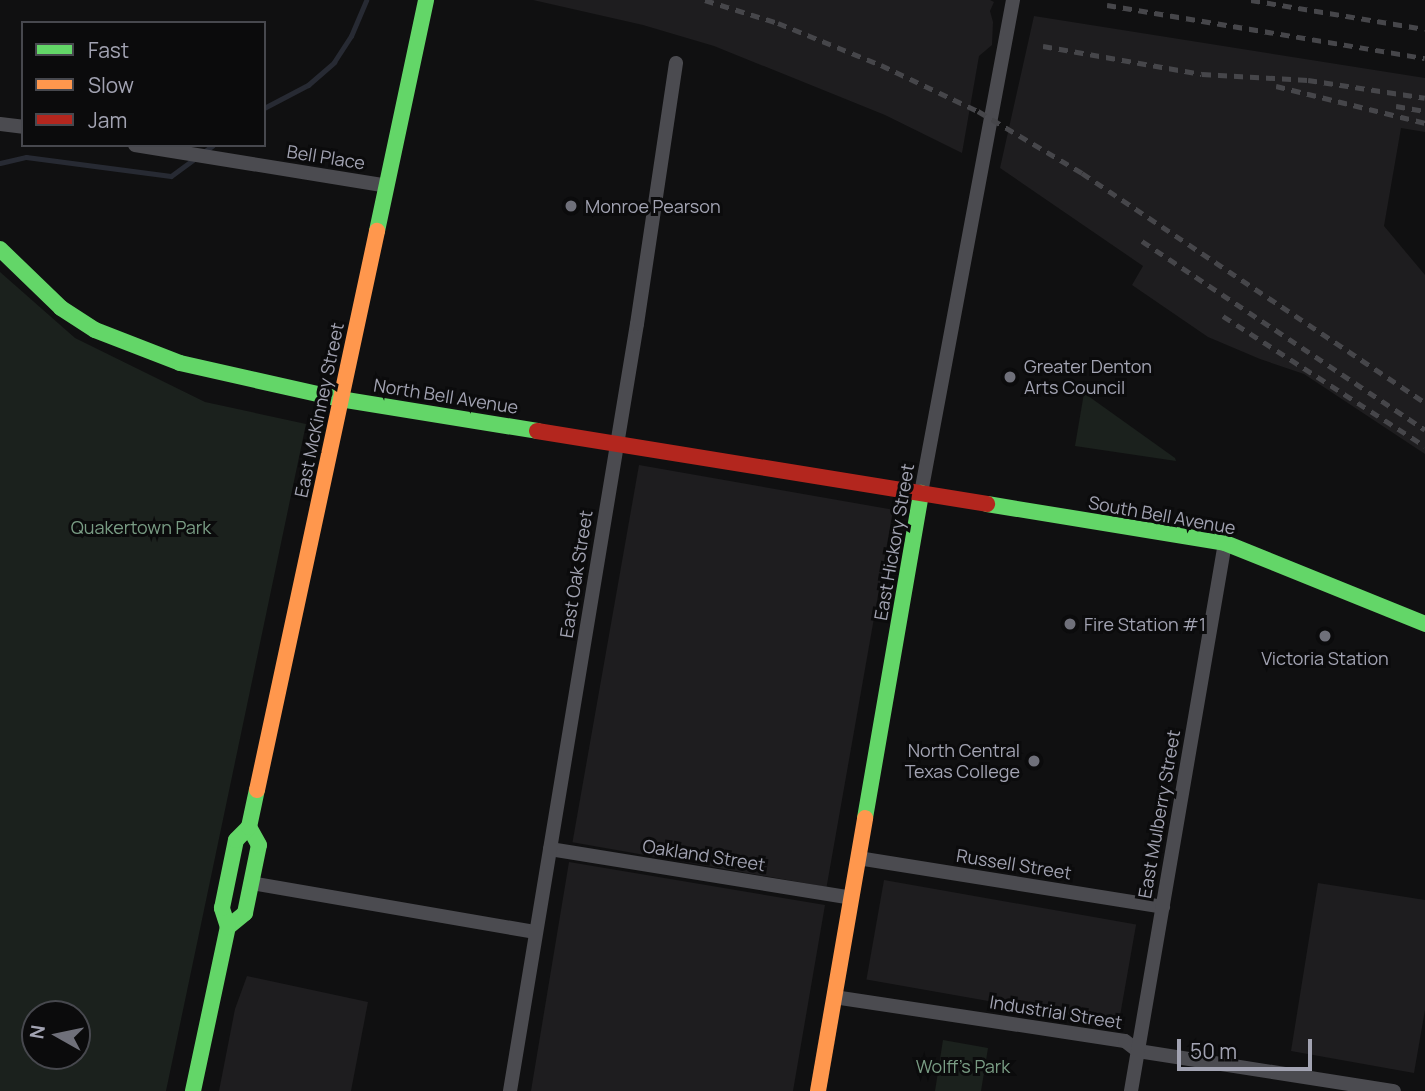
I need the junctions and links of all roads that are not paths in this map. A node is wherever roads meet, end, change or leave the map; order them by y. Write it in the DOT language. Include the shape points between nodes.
graph roads {
  1 [pos="426,0"];
  2 [pos="1013,0"];
  3 [pos="676,64"];
  4 [pos="0,124"];
  5 [pos="21,127"];
  6 [pos="146,147"];
  7 [pos="387,186"];
  8 [pos="0,249"];
  9 [pos="340,398"];
  10 [pos="617,444"];
  11 [pos="921,493"];
  12 [pos="1225,543"];
  13 [pos="1425,624"];
  14 [pos="249,828"];
  15 [pos="550,849"];
  16 [pos="858,858"];
  17 [pos="251,883"];
  18 [pos="851,898"];
  19 [pos="1163,907"];
  20 [pos="228,927"];
  21 [pos="536,932"];
  22 [pos="834,997"];
  23 [pos="1138,1051"];
  24 [pos="193,1091"];
  25 [pos="510,1091"];
  26 [pos="818,1091"];
  27 [pos="1131,1091"];
  28 [pos="1394,1091"];
  1 -- 7 [label="main road, East McKinney Street"];
  2 -- 11 [label="street, East Hickory Street"];
  3 -- 10 [label="street, East Oak Street"];
  4 -- 5 [label="street"];
  6 -- 7 [label="street, Bell Place"];
  7 -- 9 [label="main road, East McKinney Street"];
  8 -- 9 [label="main road, North Bell Avenue" via="61,308 112,339 245,381"];
  9 -- 10 [label="main road, North Bell Avenue"];
  9 -- 14 [label="main road, East McKinney Street"];
  10 -- 11 [label="main road, North Bell Avenue"];
  10 -- 15 [label="street, East Oak Street"];
  11 -- 12 [label="main road, South Bell Avenue"];
  11 -- 16 [label="main road, East Hickory Street"];
  12 -- 13 [label="main road, South Bell Avenue"];
  12 -- 19 [label="street, East Mulberry Street"];
  14 -- 17 [label="main road, East McKinney Street" via="259,845"];
  14 -- 20 [label="main road, East McKinney Street" via="236,840 222,908"];
  15 -- 18 [label="street, Oakland Street"];
  15 -- 21 [label="street, East Oak Street"];
  16 -- 18 [label="main road, East Hickory Street"];
  16 -- 19 [label="street, Russell Street"];
  17 -- 20 [label="main road, East McKinney Street" via="244,912"];
  17 -- 21 [label="street"];
  18 -- 22 [label="main road, East Hickory Street"];
  19 -- 23 [label="street, East Mulberry Street"];
  20 -- 24 [label="main road, East McKinney Street"];
  21 -- 25 [label="street, East Oak Street"];
  22 -- 23 [label="street, Industrial Street" via="1125,1041"];
  22 -- 26 [label="main road, East Hickory Street"];
  23 -- 27 [label="street, East Mulberry Street"];
  23 -- 28 [label="street, Industrial Street"];
}
